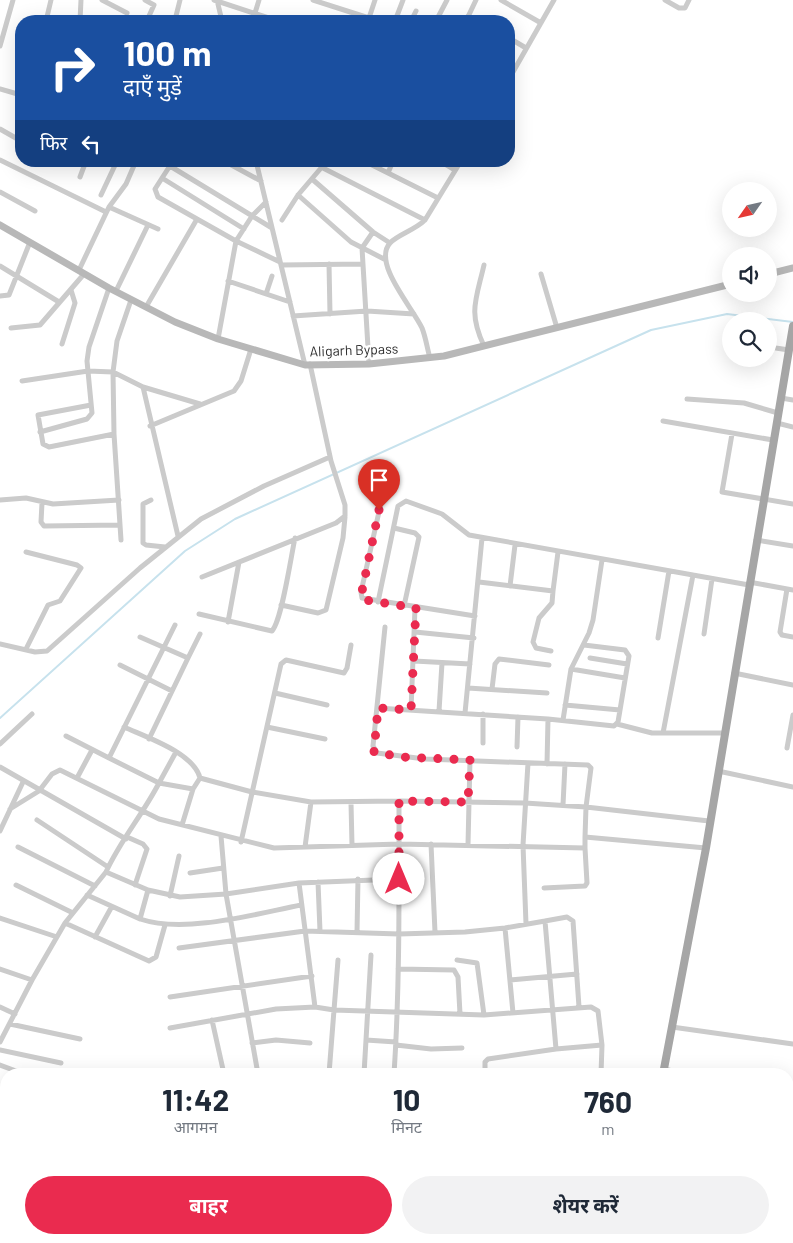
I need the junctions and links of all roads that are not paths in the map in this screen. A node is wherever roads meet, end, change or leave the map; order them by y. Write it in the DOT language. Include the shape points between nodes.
graph roads {
  1 [pos="13,0"];
  2 [pos="51,0"];
  3 [pos="81,0"];
  4 [pos="102,0"];
  5 [pos="145,0"];
  6 [pos="180,0"];
  7 [pos="216,0"];
  8 [pos="258,0"];
  9 [pos="313,0"];
  10 [pos="375,0"];
  11 [pos="403,0"];
  12 [pos="447,0"];
  13 [pos="476,0"];
  14 [pos="501,0"];
  15 [pos="554,0"];
  16 [pos="665,0"];
  17 [pos="689,0"];
  18 [pos="416,11"];
  19 [pos="127,13"];
  20 [pos="255,13"];
  21 [pos="47,15"];
  22 [pos="80,15"];
  23 [pos="149,15"];
  24 [pos="176,15"];
  25 [pos="220,15"];
  26 [pos="261,15"];
  27 [pos="354,15"];
  28 [pos="370,15"];
  29 [pos="398,15"];
  30 [pos="414,15"];
  31 [pos="439,15"];
  32 [pos="469,15"];
  33 [pos="541,23"];
  34 [pos="515,42"];
  35 [pos="0,46"];
  36 [pos="526,48"];
  37 [pos="515,64"];
  38 [pos="0,89"];
  39 [pos="15,93"];
  40 [pos="0,129"];
  41 [pos="15,138"];
  42 [pos="0,160"];
  43 [pos="15,167"];
  44 [pos="15,167"];
  45 [pos="84,167"];
  46 [pos="114,167"];
  47 [pos="133,167"];
  48 [pos="169,167"];
  49 [pos="176,167"];
  50 [pos="235,167"];
  51 [pos="258,167"];
  52 [pos="376,167"];
  53 [pos="390,167"];
  54 [pos="451,167"];
  55 [pos="458,167"];
  56 [pos="322,168"];
  57 [pos="456,170"];
  58 [pos="388,173"];
  59 [pos="80,177"];
  60 [pos="162,178"];
  61 [pos="312,179"];
  62 [pos="261,181"];
  63 [pos="0,192"];
  64 [pos="101,195"];
  65 [pos="298,195"];
  66 [pos="438,198"];
  67 [pos="266,202"];
  68 [pos="107,209"];
  69 [pos="35,211"];
  70 [pos="252,216"];
  71 [pos="197,219"];
  72 [pos="282,220"];
  73 [pos="425,220"];
  74 [pos="0,224"];
  75 [pos="148,224"];
  76 [pos="272,228"];
  77 [pos="158,229"];
  78 [pos="244,229"];
  79 [pos="374,232"];
  80 [pos="236,240"];
  81 [pos="30,242"];
  82 [pos="390,243"];
  83 [pos="362,248"];
  84 [pos="384,259"];
  85 [pos="281,264"];
  86 [pos="329,264"];
  87 [pos="363,264"];
  88 [pos="484,265"];
  89 [pos="0,266"];
  90 [pos="793,268"];
  91 [pos="81,272"];
  92 [pos="777,272"];
  93 [pos="541,274"];
  94 [pos="16,275"];
  95 [pos="272,276"];
  96 [pos="228,281"];
  97 [pos="722,286"];
  98 [pos="112,289"];
  99 [pos="71,290"];
  100 [pos="266,294"];
  101 [pos="0,296"];
  102 [pos="131,300"];
  103 [pos="59,302"];
  104 [pos="290,302"];
  105 [pos="146,307"];
  106 [pos="367,311"];
  107 [pos="330,314"];
  108 [pos="414,314"];
  109 [pos="294,316"];
  110 [pos="11,328"];
  111 [pos="556,328"];
  112 [pos="793,328"];
  113 [pos="218,339"];
  114 [pos="62,344"];
  115 [pos="484,346"];
  116 [pos="251,349"];
  117 [pos="777,350"];
  118 [pos="790,356"];
  119 [pos="430,358"];
  120 [pos="369,364"];
  121 [pos="308,365"];
  122 [pos="88,371"];
  123 [pos="113,372"];
  124 [pos="22,381"];
  125 [pos="143,387"];
  126 [pos="781,398"];
  127 [pos="687,399"];
  128 [pos="793,400"];
  129 [pos="200,404"];
  130 [pos="91,405"];
  131 [pos="778,412"];
  132 [pos="663,421"];
  133 [pos="777,423"];
  134 [pos="150,426"];
  135 [pos="793,427"];
  136 [pos="40,432"];
  137 [pos="114,434"];
  138 [pos="732,434"];
  139 [pos="774,440"];
  140 [pos="331,459"];
  141 [pos="383,494"];
  142 [pos="765,498"];
  143 [pos="0,500"];
  144 [pos="119,500"];
  145 [pos="152,500"];
  146 [pos="42,503"];
  147 [pos="793,504"];
  148 [pos="345,516"];
  149 [pos="120,526"];
  150 [pos="394,528"];
  151 [pos="178,536"];
  152 [pos="295,538"];
  153 [pos="482,538"];
  154 [pos="121,540"];
  155 [pos="756,540"];
  156 [pos="515,545"];
  157 [pos="793,546"];
  158 [pos="165,547"];
  159 [pos="26,552"];
  160 [pos="558,552"];
  161 [pos="602,560"];
  162 [pos="239,562"];
  163 [pos="669,571"];
  164 [pos="693,575"];
  165 [pos="202,577"];
  166 [pos="712,579"];
  167 [pos="479,582"];
  168 [pos="749,584"];
  169 [pos="510,586"];
  170 [pos="786,589"];
  171 [pos="793,590"];
  172 [pos="553,591"];
  173 [pos="378,602"];
  174 [pos="281,605"];
  175 [pos="404,606"];
  176 [pos="416,608"];
  177 [pos="199,614"];
  178 [pos="475,616"];
  179 [pos="228,622"];
  180 [pos="175,625"];
  181 [pos="385,627"];
  182 [pos="415,632"];
  183 [pos="200,634"];
  184 [pos="704,634"];
  185 [pos="140,637"];
  186 [pos="793,637"];
  187 [pos="474,638"];
  188 [pos="658,638"];
  189 [pos="0,644"];
  190 [pos="350,645"];
  191 [pos="584,645"];
  192 [pos="165,648"];
  193 [pos="26,650"];
  194 [pos="551,651"];
  195 [pos="188,658"];
  196 [pos="590,658"];
  197 [pos="414,661"];
  198 [pos="442,663"];
  199 [pos="470,664"];
  200 [pos="628,664"];
  201 [pos="120,665"];
  202 [pos="549,665"];
  203 [pos="571,670"];
  204 [pos="734,673"];
  205 [pos="625,678"];
  206 [pos="149,680"];
  207 [pos="793,685"];
  208 [pos="468,688"];
  209 [pos="492,689"];
  210 [pos="172,691"];
  211 [pos="274,693"];
  212 [pos="546,693"];
  213 [pos="327,705"];
  214 [pos="565,705"];
  215 [pos="378,708"];
  216 [pos="411,710"];
  217 [pos="620,710"];
  218 [pos="439,711"];
  219 [pos="465,713"];
  220 [pos="32,714"];
  221 [pos="483,714"];
  222 [pos="793,715"];
  223 [pos="518,717"];
  224 [pos="548,719"];
  225 [pos="563,720"];
  226 [pos="617,724"];
  227 [pos="792,726"];
  228 [pos="124,727"];
  229 [pos="266,727"];
  230 [pos="663,733"];
  231 [pos="724,733"];
  232 [pos="66,736"];
  233 [pos="149,738"];
  234 [pos="326,739"];
  235 [pos="483,742"];
  236 [pos="0,744"];
  237 [pos="517,748"];
  238 [pos="786,748"];
  239 [pos="92,750"];
  240 [pos="176,752"];
  241 [pos="109,758"];
  242 [pos="470,760"];
  243 [pos="528,763"];
  244 [pos="547,764"];
  245 [pos="564,764"];
  246 [pos="0,767"];
  247 [pos="718,771"];
  248 [pos="77,778"];
  249 [pos="200,778"];
  250 [pos="23,782"];
  251 [pos="159,783"];
  252 [pos="793,786"];
  253 [pos="193,789"];
  254 [pos="39,791"];
  255 [pos="252,792"];
  256 [pos="399,801"];
  257 [pos="311,802"];
  258 [pos="468,802"];
  259 [pos="351,803"];
  260 [pos="526,803"];
  261 [pos="563,805"];
  262 [pos="586,807"];
  263 [pos="10,808"];
  264 [pos="144,812"];
  265 [pos="37,820"];
  266 [pos="709,821"];
  267 [pos="182,825"];
  268 [pos="0,831"];
  269 [pos="221,836"];
  270 [pos="585,837"];
  271 [pos="126,838"];
  272 [pos="241,842"];
  273 [pos="399,844"];
  274 [pos="431,844"];
  275 [pos="352,845"];
  276 [pos="468,845"];
  277 [pos="524,845"];
  278 [pos="18,847"];
  279 [pos="305,847"];
  280 [pos="586,848"];
  281 [pos="706,848"];
  282 [pos="179,856"];
  283 [pos="223,868"];
  284 [pos="107,870"];
  285 [pos="190,873"];
  286 [pos="399,879"];
  287 [pos="358,880"];
  288 [pos="299,882"];
  289 [pos="318,882"];
  290 [pos="16,885"];
  291 [pos="135,885"];
  292 [pos="95,886"];
  293 [pos="544,888"];
  294 [pos="148,890"];
  295 [pos="226,894"];
  296 [pos="87,896"];
  297 [pos="170,896"];
  298 [pos="301,905"];
  299 [pos="112,908"];
  300 [pos="73,913"];
  301 [pos="0,918"];
  302 [pos="231,918"];
  303 [pos="140,919"];
  304 [pos="545,921"];
  305 [pos="65,923"];
  306 [pos="526,924"];
  307 [pos="165,925"];
  308 [pos="505,928"];
  309 [pos="305,931"];
  310 [pos="320,932"];
  311 [pos="358,932"];
  312 [pos="435,932"];
  313 [pos="399,934"];
  314 [pos="57,937"];
  315 [pos="95,937"];
  316 [pos="236,942"];
  317 [pos="179,948"];
  318 [pos="371,955"];
  319 [pos="338,960"];
  320 [pos="457,960"];
  321 [pos="0,969"];
  322 [pos="398,969"];
  323 [pos="577,974"];
  324 [pos="312,976"];
  325 [pos="549,977"];
  326 [pos="32,980"];
  327 [pos="510,980"];
  328 [pos="244,987"];
  329 [pos="170,997"];
  330 [pos="0,1007"];
  331 [pos="315,1007"];
  332 [pos="579,1007"];
  333 [pos="553,1009"];
  334 [pos="334,1010"];
  335 [pos="368,1013"];
  336 [pos="513,1013"];
  337 [pos="15,1014"];
  338 [pos="247,1014"];
  339 [pos="398,1014"];
  340 [pos="460,1014"];
  341 [pos="484,1015"];
  342 [pos="212,1020"];
  343 [pos="10,1024"];
  344 [pos="672,1027"];
  345 [pos="170,1028"];
  346 [pos="80,1039"];
  347 [pos="366,1040"];
  348 [pos="0,1042"];
  349 [pos="252,1043"];
  350 [pos="310,1043"];
  351 [pos="396,1043"];
  352 [pos="793,1044"];
  353 [pos="602,1045"];
  354 [pos="462,1048"];
  355 [pos="556,1049"];
  356 [pos="0,1050"];
  357 [pos="61,1063"];
  358 [pos="223,1068"];
  359 [pos="257,1068"];
  360 [pos="329,1068"];
  361 [pos="364,1068"];
  362 [pos="394,1068"];
  363 [pos="485,1068"];
  364 [pos="601,1068"];
  365 [pos="664,1068"];
  1 -- 35 [label="street"];
  2 -- 21 [label="street"];
  3 -- 22 [label="street"];
  4 -- 19 [label="street"];
  5 -- 23 [label="street" via="154,5"];
  6 -- 24 [label="street"];
  7 -- 20 [label="street"];
  7 -- 25 [label="street"];
  8 -- 20 [label="street"];
  9 -- 27 [label="street"];
  10 -- 28 [label="street"];
  11 -- 29 [label="street"];
  12 -- 31 [label="street"];
  13 -- 32 [label="street"];
  14 -- 33 [label="street"];
  15 -- 33 [label="street"];
  16 -- 17 [label="street" via="679,8 685,8"];
  18 -- 30 [label="street"];
  20 -- 26 [label="street"];
  33 -- 36 [label="street"];
  34 -- 36 [label="street"];
  36 -- 37 [label="street"];
  38 -- 39 [label="street"];
  40 -- 41 [label="street"];
  42 -- 44 [label="street"];
  43 -- 68 [label="street"];
  45 -- 59 [label="street"];
  46 -- 64 [label="street"];
  47 -- 68 [label="street" via="126,184"];
  48 -- 60 [label="street"];
  49 -- 70 [label="street"];
  50 -- 62 [label="street"];
  51 -- 62 [label="street"];
  52 -- 58 [label="street"];
  53 -- 58 [label="street"];
  54 -- 57 [label="street"];
  55 -- 57 [label="street"];
  56 -- 61 [label="street"];
  56 -- 73 [label="street"];
  57 -- 66 [label="street"];
  58 -- 66 [label="street"];
  60 -- 71 [label="street" via="155,189 158,197"];
  60 -- 78 [label="street"];
  61 -- 65 [label="street"];
  61 -- 79 [label="street"];
  62 -- 67 [label="street"];
  63 -- 69 [label="street"];
  65 -- 72 [label="street"];
  65 -- 83 [label="street" via="333,228"];
  66 -- 73 [label="street"];
  67 -- 70 [label="street"];
  67 -- 76 [label="street"];
  68 -- 75 [label="street"];
  68 -- 91 [label="street"];
  70 -- 76 [label="street"];
  70 -- 78 [label="street"];
  71 -- 80 [label="street"];
  71 -- 105 [label="street"];
  73 -- 82 [label="street"];
  74 -- 81 [label="main road, Aligarh Bypass"];
  75 -- 77 [label="street"];
  75 -- 98 [label="street"];
  76 -- 85 [label="street"];
  78 -- 80 [label="street"];
  79 -- 82 [label="street"];
  79 -- 83 [label="street"];
  80 -- 85 [label="street"];
  80 -- 96 [label="street"];
  81 -- 91 [label="main road, Aligarh Bypass"];
  81 -- 94 [label="street"];
  82 -- 84 [label="street"];
  83 -- 84 [label="street"];
  83 -- 87 [label="street"];
  84 -- 108 [label="street"];
  85 -- 86 [label="street"];
  85 -- 104 [label="street"];
  86 -- 87 [label="street"];
  86 -- 107 [label="street"];
  87 -- 106 [label="street"];
  88 -- 115 [label="street" via="474,315"];
  89 -- 94 [label="street"];
  90 -- 92 [label="main road"];
  91 -- 98 [label="main road, Aligarh Bypass"];
  91 -- 99 [label="street"];
  93 -- 111 [label="street"];
  94 -- 101 [label="street" via="8,295"];
  94 -- 103 [label="street"];
  95 -- 100 [label="street"];
  96 -- 100 [label="street"];
  96 -- 113 [label="street"];
  97 -- 111 [label="main road, Aligarh Bypass"];
  98 -- 102 [label="main road, Aligarh Bypass"];
  98 -- 122 [label="street" via="90,347"];
  99 -- 103 [label="street"];
  99 -- 114 [label="street" via="75,303"];
  100 -- 104 [label="street"];
  102 -- 105 [label="main road, Aligarh Bypass"];
  102 -- 123 [label="street" via="117,342"];
  103 -- 110 [label="street" via="40,325"];
  104 -- 109 [label="street"];
  105 -- 113 [label="main road, Aligarh Bypass"];
  106 -- 107 [label="street"];
  106 -- 108 [label="street"];
  106 -- 120 [label="street"];
  107 -- 109 [label="street"];
  108 -- 119 [label="street"];
  109 -- 121 [label="street"];
  111 -- 115 [label="main road, Aligarh Bypass"];
  112 -- 118 [label="main road"];
  113 -- 116 [label="main road, Aligarh Bypass"];
  115 -- 119 [label="main road, Aligarh Bypass"];
  116 -- 121 [label="main road, Aligarh Bypass"];
  116 -- 129 [label="street" via="241,381 234,391"];
  117 -- 118 [label="street"];
  118 -- 126 [label="main road"];
  119 -- 120 [label="main road, Aligarh Bypass"];
  120 -- 121 [label="main road, Aligarh Bypass"];
  121 -- 140 [label="street"];
  122 -- 123 [label="street"];
  122 -- 124 [label="street"];
  122 -- 130 [label="street"];
  123 -- 125 [label="street"];
  123 -- 137 [label="street"];
  125 -- 129 [label="street"];
  125 -- 134 [label="street"];
  126 -- 128 [label="street"];
  126 -- 131 [label="main road"];
  127 -- 131 [label="street" via="744,403"];
  129 -- 134 [label="street"];
  130 -- 136 [label="street" via="92,413 87,419"];
  130 -- 136 [label="street" via="42,413 37,418"];
  131 -- 133 [label="main road"];
  132 -- 138 [label="street"];
  133 -- 135 [label="street"];
  133 -- 139 [label="main road"];
  134 -- 151 [label="street"];
  136 -- 137 [label="street" via="43,444 49,447"];
  137 -- 144 [label="street"];
  138 -- 139 [label="street"];
  138 -- 142 [label="street" via="722,492"];
  139 -- 142 [label="main road"];
  140 -- 148 [label="street" via="345,505"];
  140 -- 151 [label="street" via="219,508"];
  141 -- 173 [label="street" via="361,592 365,600"];
  142 -- 147 [label="street"];
  142 -- 155 [label="main road"];
  143 -- 146 [label="street" via="26,498"];
  144 -- 146 [label="street"];
  144 -- 149 [label="street"];
  145 -- 158 [label="street" via="143,504 143,543"];
  146 -- 149 [label="street" via="41,522 44,526"];
  148 -- 152 [label="street" via="336,523"];
  148 -- 174 [label="street" via="326,610 318,613"];
  149 -- 154 [label="street"];
  150 -- 153 [label="street" via="398,506 406,501 442,514 464,534"];
  150 -- 173 [label="street"];
  150 -- 175 [label="street" via="419,537"];
  151 -- 158 [label="street"];
  152 -- 162 [label="street"];
  152 -- 174 [label="street"];
  153 -- 156 [label="street"];
  153 -- 167 [label="street"];
  155 -- 157 [label="street"];
  155 -- 168 [label="main road"];
  156 -- 160 [label="street"];
  156 -- 169 [label="street"];
  158 -- 193 [label="street" via="52,648 42,653"];
  159 -- 193 [label="street" via="77,564 81,568 60,601 48,605"];
  160 -- 161 [label="street"];
  160 -- 172 [label="street"];
  161 -- 163 [label="street"];
  161 -- 191 [label="street" via="593,620"];
  162 -- 165 [label="street"];
  162 -- 179 [label="street"];
  163 -- 164 [label="street"];
  163 -- 188 [label="street"];
  164 -- 166 [label="street"];
  164 -- 230 [label="street"];
  166 -- 168 [label="street"];
  166 -- 184 [label="street"];
  167 -- 169 [label="street"];
  167 -- 178 [label="street"];
  168 -- 170 [label="street"];
  168 -- 204 [label="main road"];
  169 -- 172 [label="street"];
  170 -- 171 [label="street"];
  170 -- 186 [label="street" via="780,632"];
  172 -- 194 [label="street" via="552,603 539,618 533,642 536,648"];
  173 -- 175 [label="street"];
  174 -- 179 [label="street" via="276,628 272,631"];
  175 -- 176 [label="street"];
  176 -- 178 [label="street"];
  176 -- 182 [label="street"];
  177 -- 179 [label="street"];
  178 -- 187 [label="street"];
  180 -- 192 [label="street"];
  181 -- 215 [label="street"];
  182 -- 187 [label="street"];
  182 -- 197 [label="street"];
  183 -- 195 [label="street"];
  185 -- 192 [label="street"];
  187 -- 199 [label="street"];
  189 -- 193 [label="street"];
  190 -- 211 [label="street" via="344,672 283,661"];
  191 -- 200 [label="street" via="625,650 629,656"];
  191 -- 203 [label="street"];
  192 -- 195 [label="street"];
  192 -- 206 [label="street"];
  195 -- 210 [label="street"];
  196 -- 200 [label="street"];
  197 -- 198 [label="street"];
  197 -- 216 [label="street"];
  198 -- 199 [label="street"];
  198 -- 218 [label="street"];
  199 -- 208 [label="street"];
  200 -- 205 [label="street"];
  201 -- 206 [label="street"];
  202 -- 209 [label="street" via="499,659 495,664"];
  203 -- 205 [label="street"];
  203 -- 214 [label="street"];
  204 -- 207 [label="street"];
  204 -- 231 [label="main road"];
  205 -- 217 [label="street"];
  206 -- 210 [label="street"];
  206 -- 228 [label="street"];
  208 -- 209 [label="street"];
  208 -- 219 [label="street"];
  209 -- 212 [label="street"];
  210 -- 233 [label="street"];
  211 -- 213 [label="street"];
  211 -- 229 [label="street"];
  214 -- 217 [label="street"];
  214 -- 225 [label="street"];
  215 -- 216 [label="street"];
  215 -- 242 [label="street" via="373,746 377,753"];
  216 -- 218 [label="street"];
  217 -- 226 [label="street"];
  218 -- 219 [label="street"];
  219 -- 221 [label="street"];
  220 -- 236 [label="street"];
  221 -- 223 [label="street"];
  221 -- 235 [label="street"];
  222 -- 227 [label="street"];
  223 -- 224 [label="street"];
  223 -- 237 [label="street"];
  224 -- 225 [label="street"];
  224 -- 244 [label="street"];
  225 -- 226 [label="street"];
  226 -- 230 [label="street"];
  227 -- 238 [label="street"];
  228 -- 233 [label="street"];
  228 -- 241 [label="street"];
  229 -- 234 [label="street"];
  229 -- 255 [label="street"];
  230 -- 231 [label="street"];
  231 -- 247 [label="main road"];
  232 -- 239 [label="street"];
  233 -- 240 [label="street"];
  239 -- 241 [label="street"];
  239 -- 248 [label="street"];
  240 -- 249 [label="street" via="194,764"];
  240 -- 251 [label="street"];
  241 -- 251 [label="street"];
  242 -- 243 [label="street"];
  242 -- 258 [label="street"];
  243 -- 244 [label="street"];
  243 -- 260 [label="street"];
  244 -- 245 [label="street"];
  245 -- 261 [label="street"];
  245 -- 262 [label="street" via="590,766"];
  246 -- 250 [label="street"];
  247 -- 252 [label="street"];
  247 -- 266 [label="main road"];
  248 -- 254 [label="street" via="56,771"];
  248 -- 264 [label="street"];
  249 -- 253 [label="street"];
  249 -- 255 [label="street"];
  250 -- 254 [label="street"];
  250 -- 263 [label="street"];
  251 -- 253 [label="street"];
  251 -- 264 [label="street"];
  253 -- 267 [label="street"];
  254 -- 263 [label="street"];
  254 -- 271 [label="street"];
  255 -- 257 [label="street"];
  255 -- 272 [label="street"];
  256 -- 258 [label="street"];
  256 -- 259 [label="street"];
  256 -- 273 [label="street"];
  257 -- 259 [label="street"];
  257 -- 279 [label="street"];
  258 -- 260 [label="street"];
  258 -- 276 [label="street"];
  259 -- 275 [label="street"];
  260 -- 261 [label="street"];
  260 -- 277 [label="street"];
  261 -- 262 [label="street"];
  262 -- 266 [label="street"];
  262 -- 270 [label="street"];
  263 -- 268 [label="street"];
  264 -- 267 [label="street"];
  264 -- 271 [label="street"];
  265 -- 284 [label="street"];
  266 -- 281 [label="main road"];
  267 -- 269 [label="street"];
  269 -- 272 [label="street"];
  269 -- 283 [label="street"];
  270 -- 280 [label="street"];
  270 -- 281 [label="street"];
  271 -- 284 [label="street" via="110,860"];
  271 -- 291 [label="street" via="143,844 147,849"];
  272 -- 279 [label="street" via="282,849"];
  273 -- 274 [label="street"];
  273 -- 275 [label="street"];
  273 -- 286 [label="street"];
  274 -- 276 [label="street"];
  274 -- 312 [label="street"];
  275 -- 279 [label="street"];
  276 -- 277 [label="street"];
  277 -- 280 [label="street"];
  277 -- 306 [label="street"];
  278 -- 292 [label="street"];
  280 -- 293 [label="street" via="585,886"];
  281 -- 344 [label="main road"];
  282 -- 297 [label="street"];
  283 -- 285 [label="street"];
  283 -- 295 [label="street"];
  284 -- 291 [label="street"];
  284 -- 292 [label="street"];
  286 -- 287 [label="street"];
  286 -- 313 [label="street"];
  287 -- 289 [label="street"];
  287 -- 311 [label="street"];
  288 -- 289 [label="street"];
  288 -- 295 [label="street"];
  288 -- 298 [label="street"];
  289 -- 310 [label="street"];
  290 -- 300 [label="street"];
  291 -- 294 [label="street"];
  292 -- 296 [label="street"];
  294 -- 297 [label="street"];
  294 -- 303 [label="street"];
  295 -- 297 [label="street"];
  295 -- 302 [label="street"];
  296 -- 299 [label="street"];
  296 -- 300 [label="street"];
  298 -- 302 [label="street"];
  298 -- 309 [label="street"];
  299 -- 303 [label="street"];
  299 -- 315 [label="street"];
  300 -- 305 [label="street"];
  301 -- 314 [label="street"];
  302 -- 307 [label="street"];
  302 -- 316 [label="street"];
  303 -- 307 [label="street"];
  304 -- 306 [label="street"];
  304 -- 323 [label="street" via="567,917 573,921"];
  304 -- 325 [label="street"];
  305 -- 314 [label="street"];
  305 -- 315 [label="street"];
  306 -- 308 [label="street"];
  307 -- 315 [label="street" via="152,961"];
  308 -- 312 [label="street"];
  308 -- 327 [label="street"];
  309 -- 310 [label="street"];
  309 -- 316 [label="street"];
  309 -- 324 [label="street"];
  310 -- 311 [label="street"];
  311 -- 313 [label="street"];
  312 -- 313 [label="street"];
  313 -- 322 [label="street"];
  314 -- 326 [label="street"];
  316 -- 317 [label="street"];
  316 -- 328 [label="street"];
  318 -- 335 [label="street"];
  319 -- 334 [label="street"];
  320 -- 341 [label="street" via="477,963"];
  321 -- 326 [label="street"];
  322 -- 339 [label="street"];
  322 -- 340 [label="street" via="454,970 458,977"];
  323 -- 325 [label="street"];
  323 -- 332 [label="street"];
  324 -- 328 [label="street"];
  324 -- 331 [label="street"];
  325 -- 327 [label="street"];
  325 -- 333 [label="street"];
  326 -- 337 [label="street"];
  327 -- 336 [label="street"];
  328 -- 329 [label="street"];
  328 -- 338 [label="street"];
  330 -- 337 [label="street"];
  331 -- 334 [label="street"];
  331 -- 338 [label="street"];
  332 -- 333 [label="street"];
  332 -- 353 [label="street" via="598,1011"];
  333 -- 336 [label="street"];
  333 -- 355 [label="street"];
  334 -- 335 [label="street"];
  334 -- 360 [label="street"];
  335 -- 339 [label="street"];
  335 -- 347 [label="street"];
  336 -- 341 [label="street"];
  337 -- 343 [label="street"];
  338 -- 342 [label="street"];
  338 -- 349 [label="street"];
  339 -- 340 [label="street"];
  339 -- 351 [label="street"];
  340 -- 341 [label="street"];
  342 -- 345 [label="street"];
  342 -- 358 [label="street"];
  343 -- 346 [label="street"];
  343 -- 348 [label="street"];
  344 -- 352 [label="street"];
  344 -- 365 [label="main road"];
  347 -- 351 [label="street"];
  347 -- 361 [label="street"];
  349 -- 350 [label="street" via="276,1040"];
  349 -- 359 [label="street"];
  351 -- 354 [label="street" via="430,1049"];
  351 -- 362 [label="street"];
  353 -- 355 [label="street"];
  353 -- 364 [label="street"];
  355 -- 363 [label="street" via="488,1059"];
  356 -- 357 [label="street"];
}
